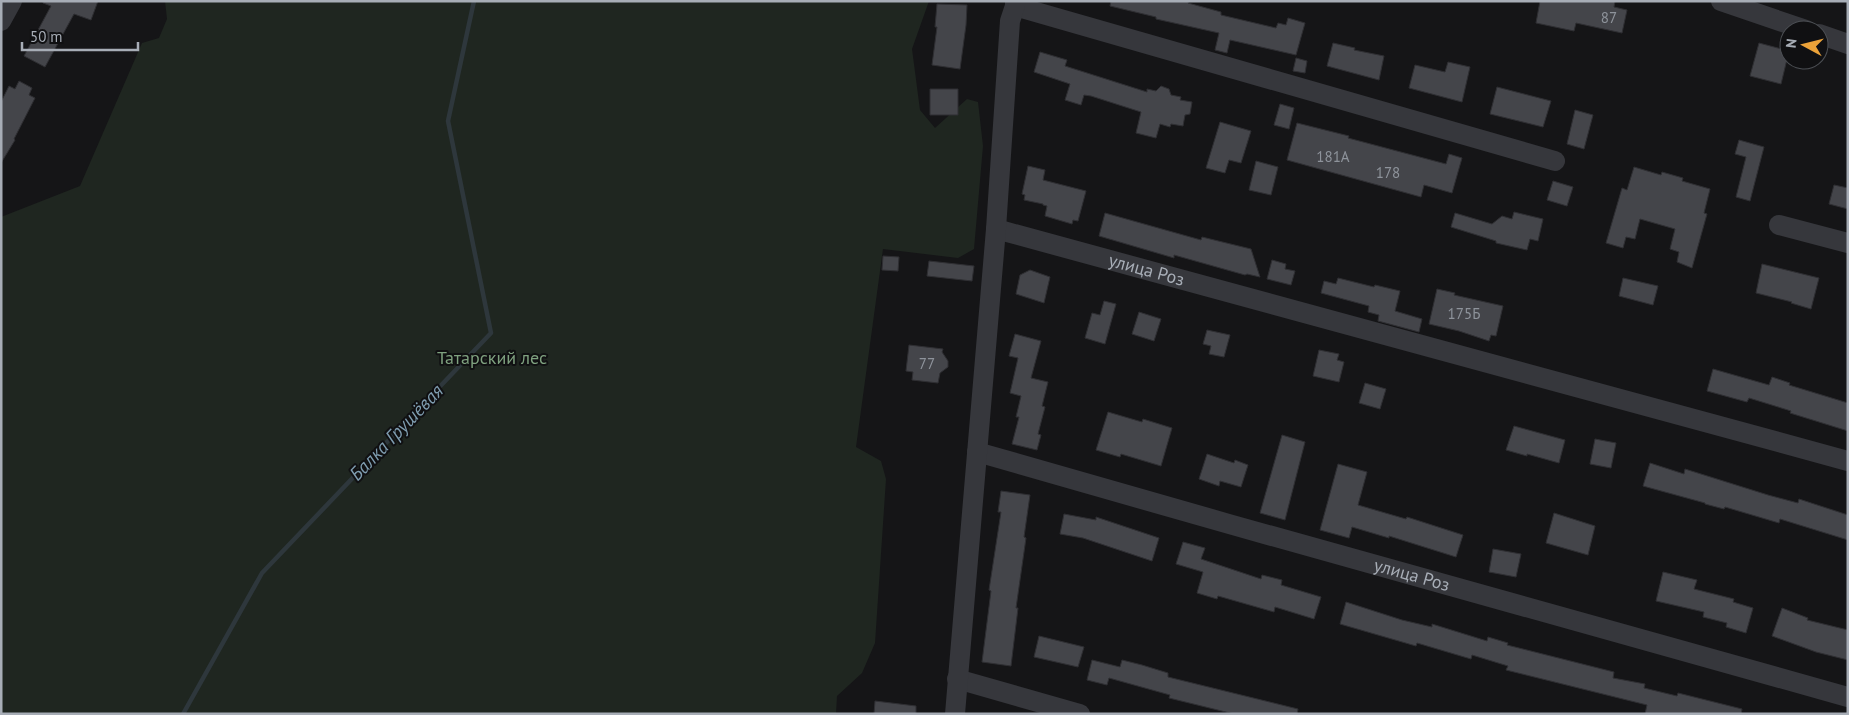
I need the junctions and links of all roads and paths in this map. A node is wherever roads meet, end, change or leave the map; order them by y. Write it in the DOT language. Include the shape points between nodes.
graph roads {
  1 [pos="12,1"];
  2 [pos="1721,1"];
  3 [pos="1015,4"];
  4 [pos="1,21"];
  5 [pos="1779,21"];
  6 [pos="1829,37"];
  7 [pos="1848,44"];
  8 [pos="1555,161"];
  9 [pos="1778,225"];
  10 [pos="996,230"];
  11 [pos="1848,244"];
  12 [pos="977,452"];
  13 [pos="1848,460"];
  14 [pos="958,679"];
  15 [pos="1848,697"];
  16 [pos="954,714"];
  17 [pos="1080,714"];
  1 -- 4 [label="street"];
  2 -- 5 [label="street"];
  3 -- 8 [label="street"];
  3 -- 10 [label="street" via="1010,21"];
  6 -- 7 [label="street"];
  9 -- 11 [label="street"];
  10 -- 12 [label="street"];
  10 -- 13 [label="street, улица Роз"];
  12 -- 14 [label="street"];
  12 -- 15 [label="street, улица Роз"];
  14 -- 16 [label="street"];
  14 -- 17 [label="street"];
}
